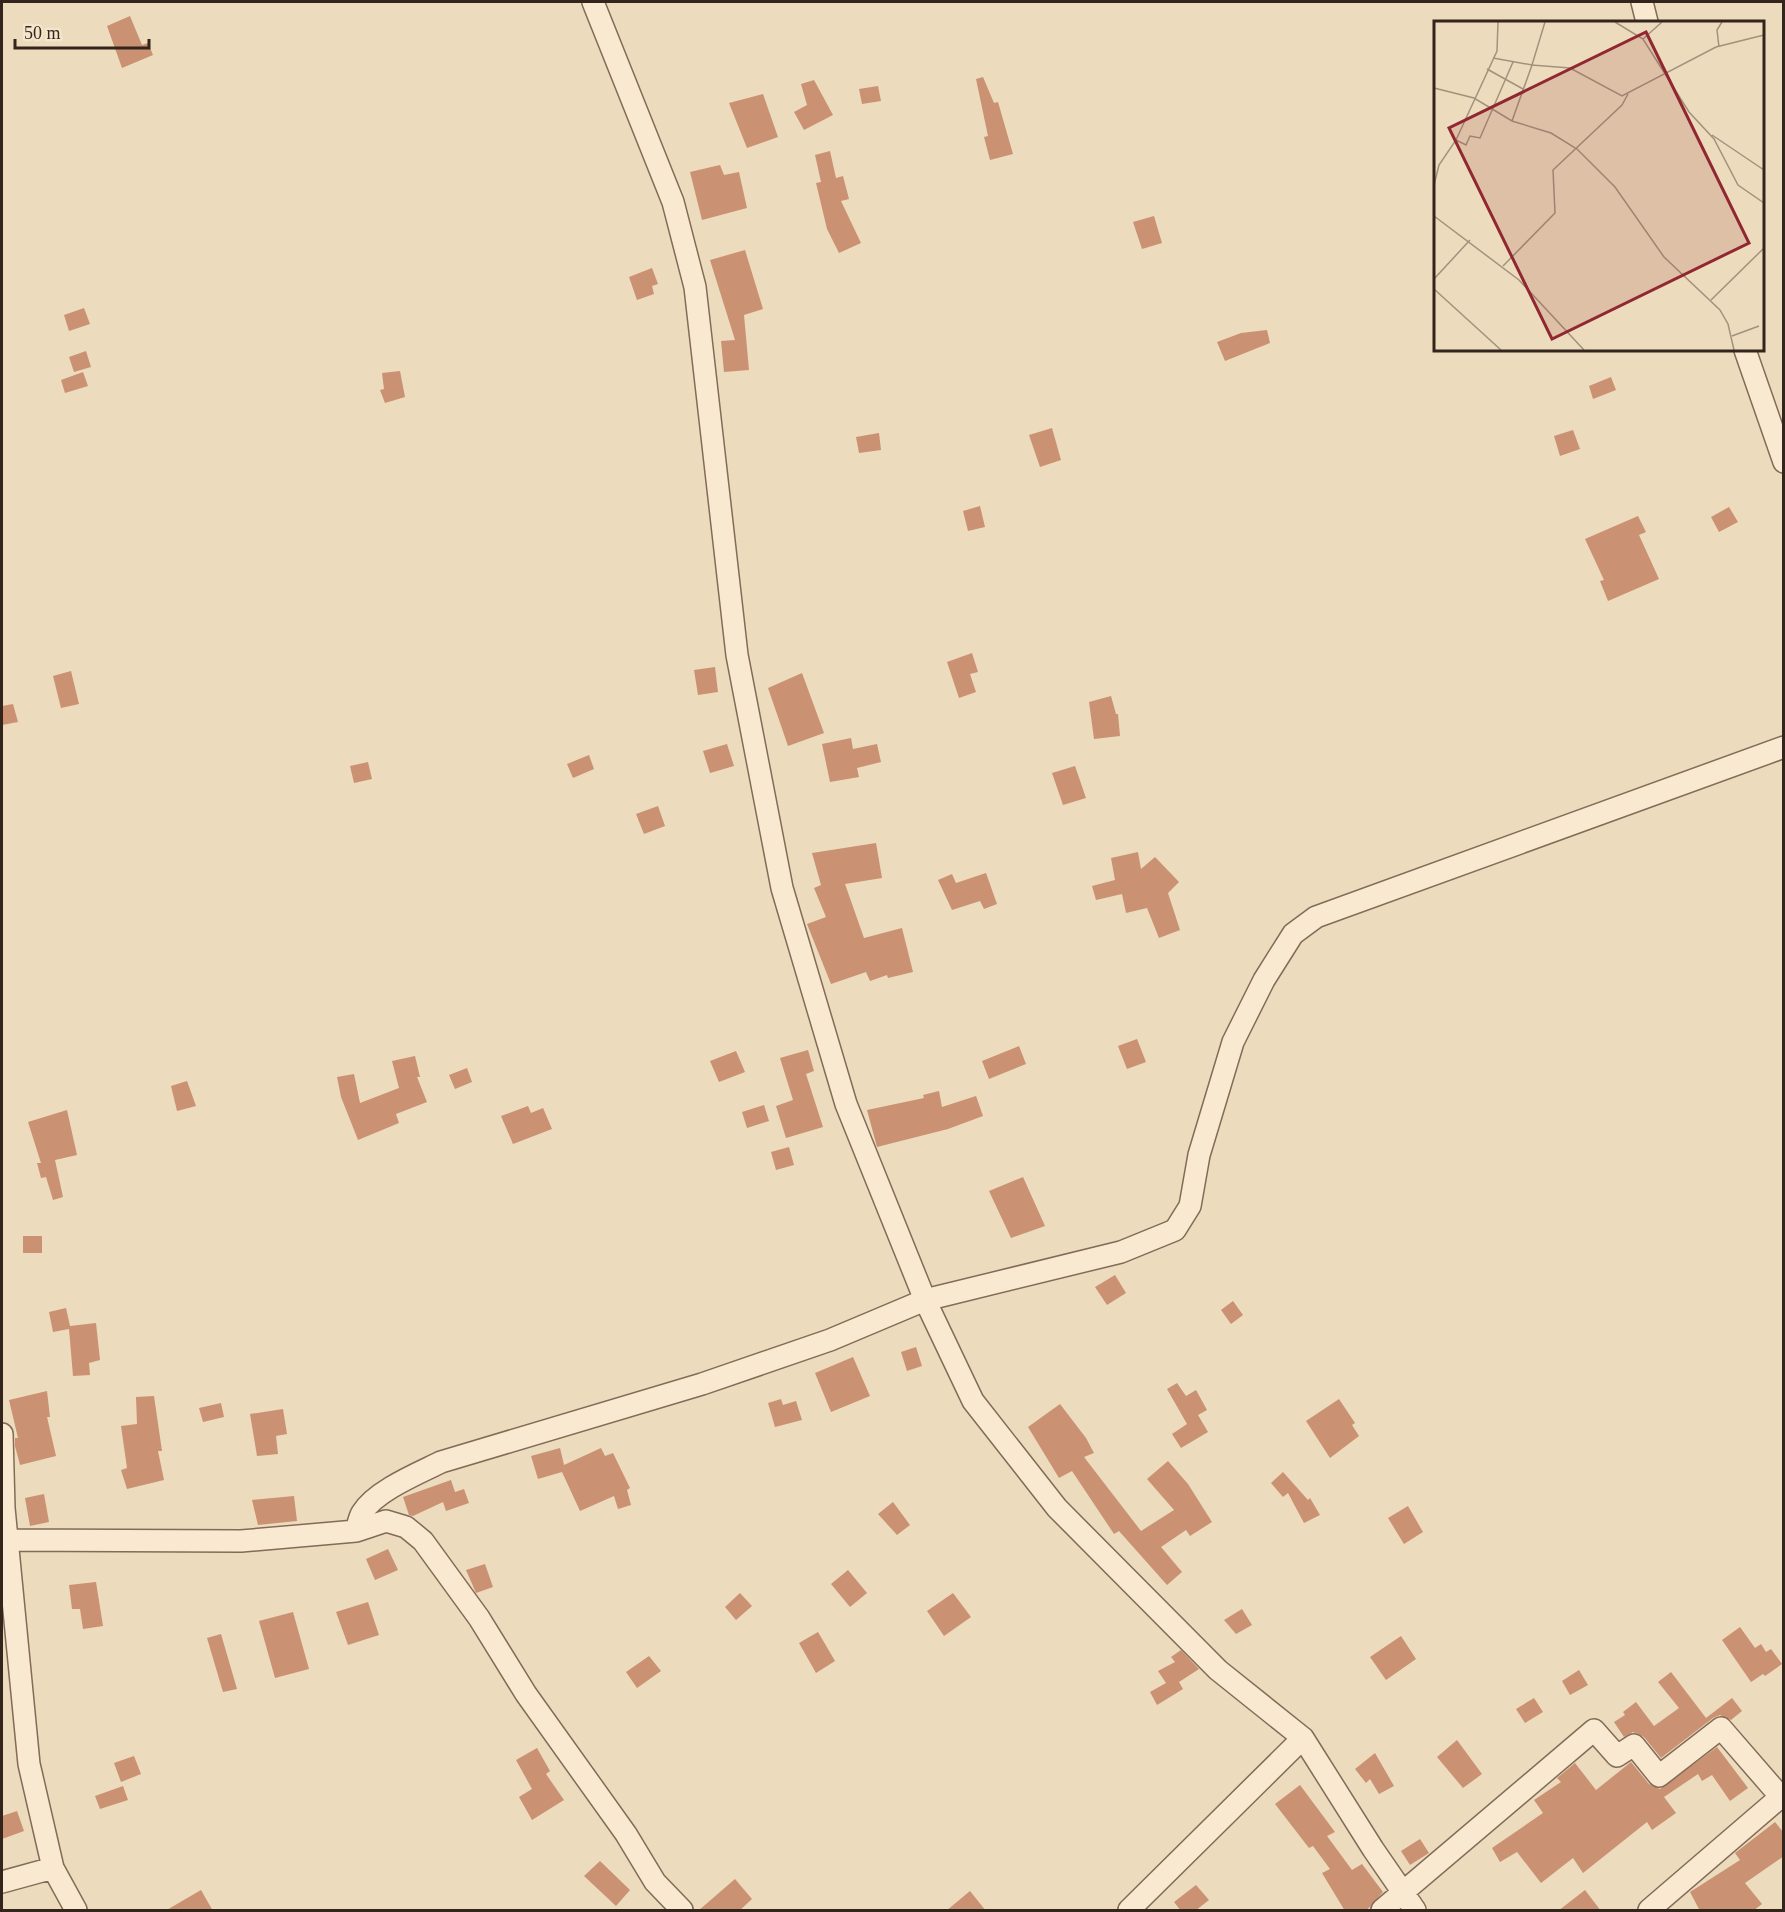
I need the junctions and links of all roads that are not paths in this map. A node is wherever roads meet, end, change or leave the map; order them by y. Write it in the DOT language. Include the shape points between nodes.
graph roads {
  1 [pos="593,2"];
  2 [pos="1642,2"];
  3 [pos="1647,21"];
  4 [pos="1745,351"];
  5 [pos="1784,462"];
  6 [pos="1784,747"];
  7 [pos="925,1300"];
  8 [pos="2,1434"];
  9 [pos="356,1531"];
  10 [pos="4,1539"];
  11 [pos="1303,1738"];
  12 [pos="1782,1795"];
  13 [pos="53,1868"];
  14 [pos="2,1882"];
  15 [pos="1409,1902"];
  16 [pos="76,1911"];
  17 [pos="682,1911"];
  18 [pos="1129,1911"];
  19 [pos="1383,1911"];
  20 [pos="1649,1911"];
  1 -- 7 [label="street" via="673,202 695,287 737,655 782,888 846,1104"];
  2 -- 3 [label="street"];
  4 -- 5 [label="street"];
  6 -- 7 [label="street" via="1316,917 1293,934 1264,980 1233,1042 1199,1155 1190,1206 1174,1230 1120,1252"];
  7 -- 9 [label="street" via="830,1340 702,1384 441,1462 404,1480 372,1503 362,1512"];
  7 -- 11 [label="street" via="974,1401 1057,1508 1218,1670"];
  8 -- 10 [label="street"];
  9 -- 10 [label="street" via="241,1540"];
  9 -- 17 [label="street" via="386,1521 406,1527 423,1541 614,1816 655,1882"];
  10 -- 13 [label="street" via="29,1764"];
  11 -- 15 [label="street"];
  11 -- 18 [label="street"];
  12 -- 15 [label="street" via="1721,1728 1659,1776 1634,1745 1617,1756 1594,1730"];
  12 -- 20 [label="street"];
  13 -- 14 [label="street"];
  13 -- 16 [label="street"];
  15 -- 19 [label="street"];
}
